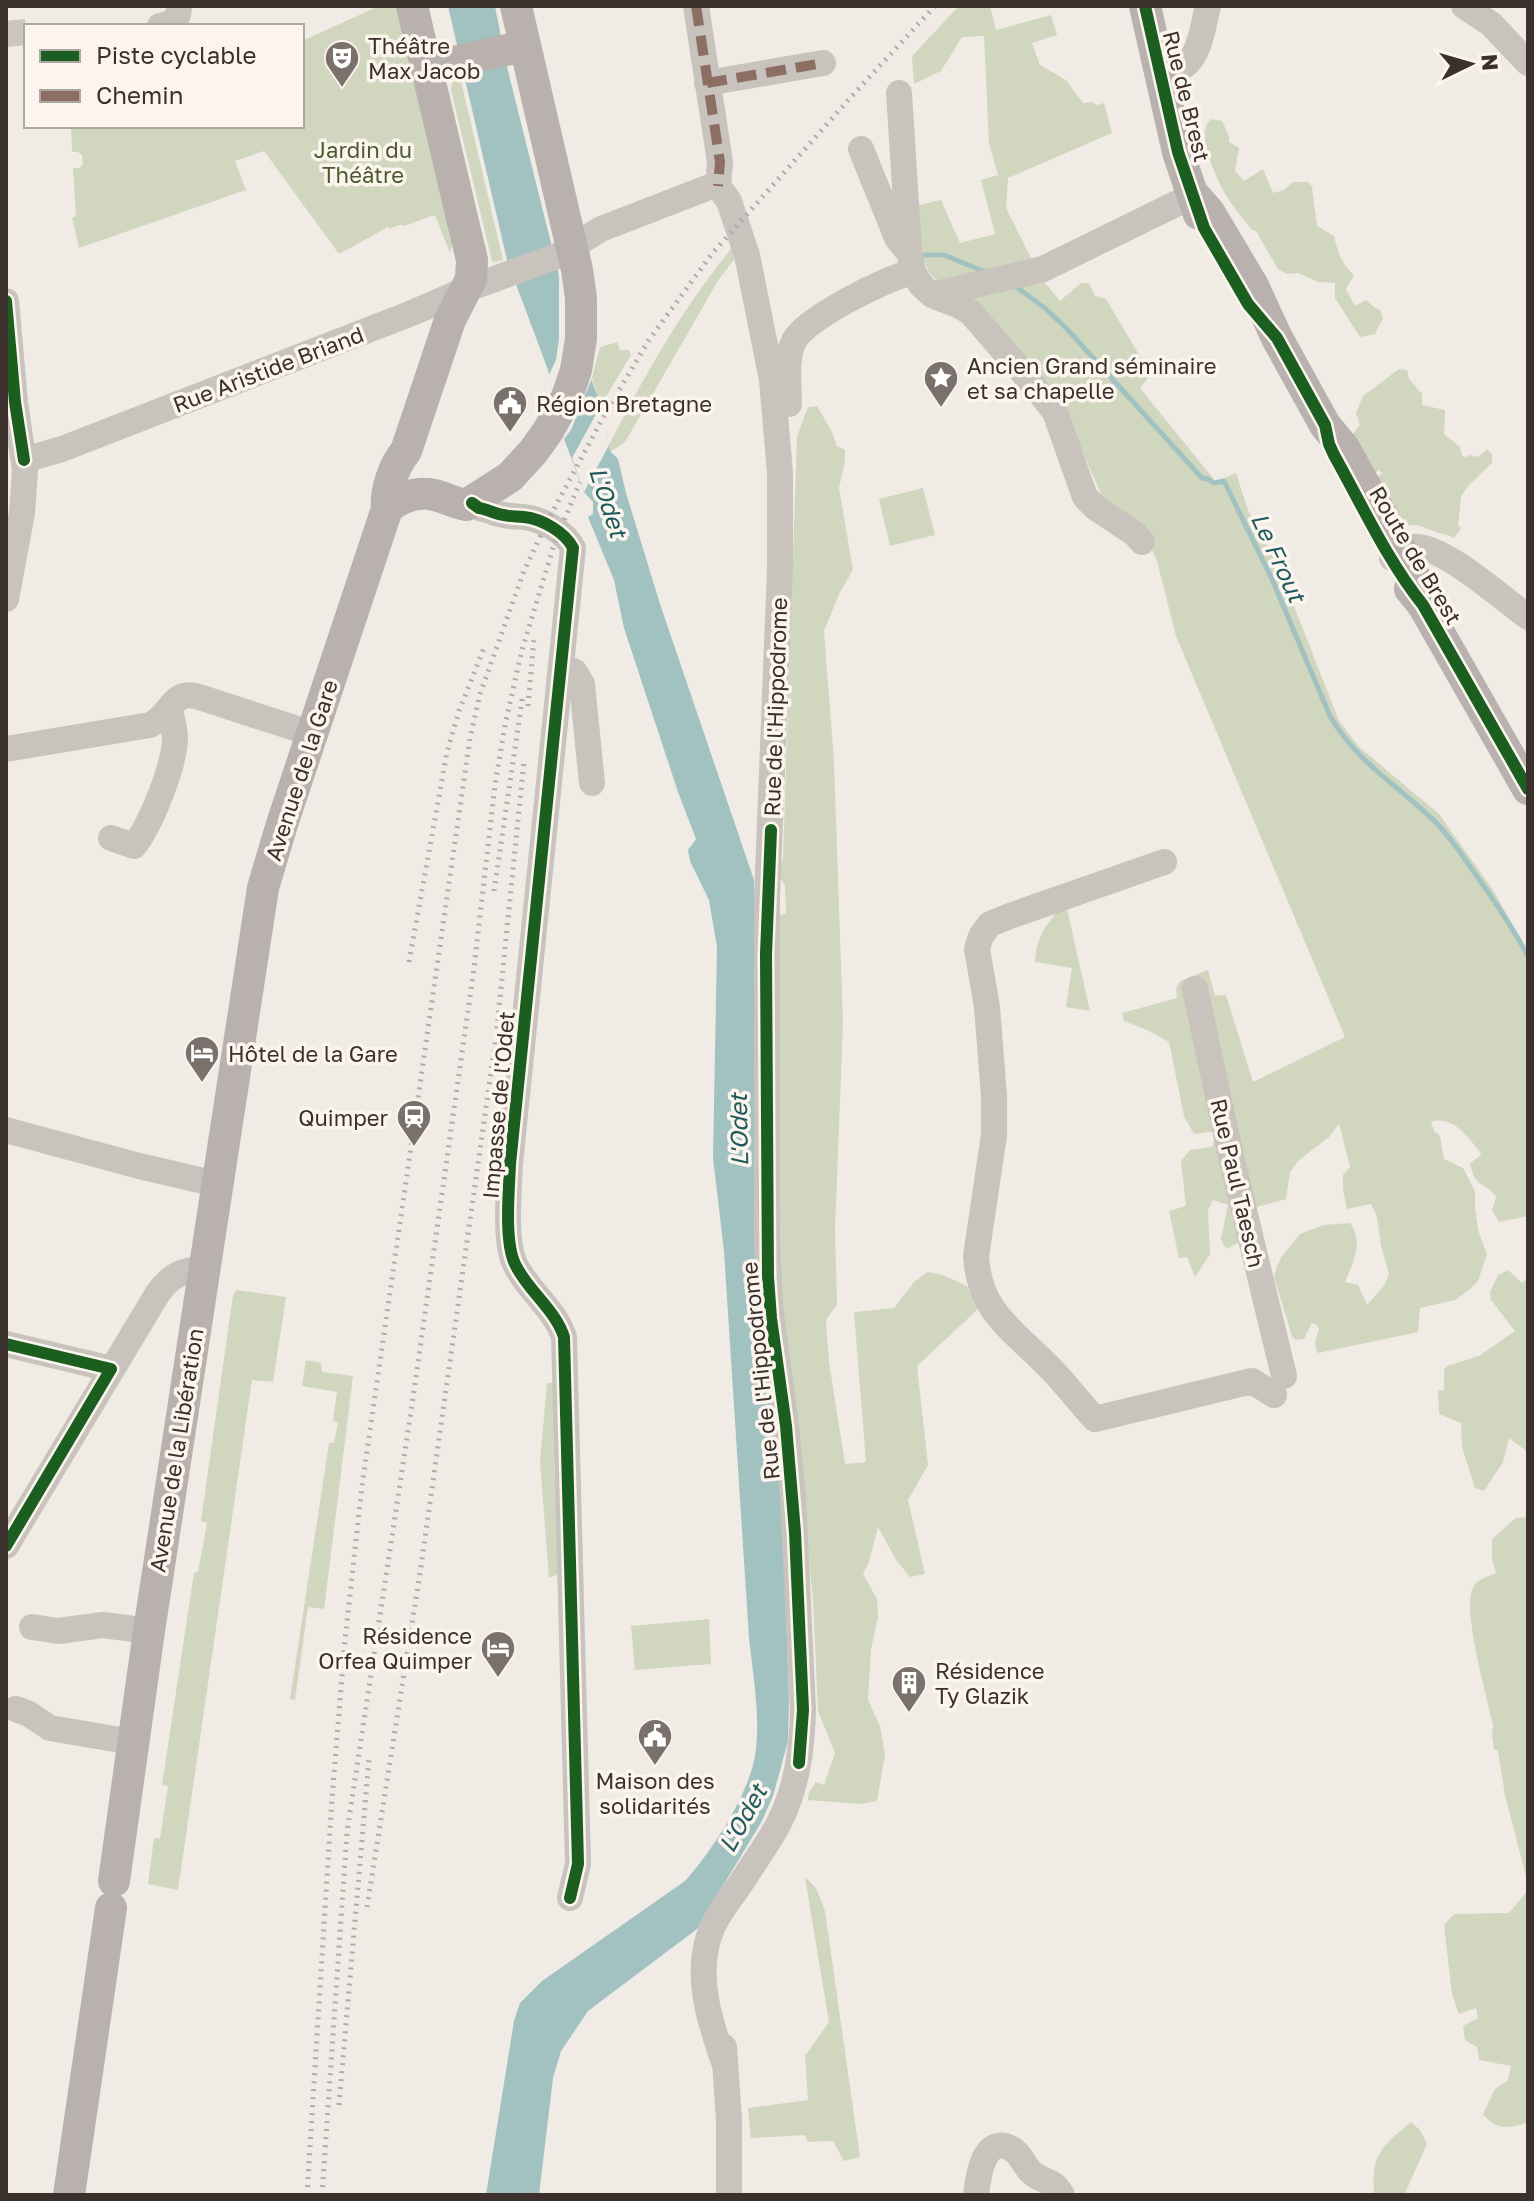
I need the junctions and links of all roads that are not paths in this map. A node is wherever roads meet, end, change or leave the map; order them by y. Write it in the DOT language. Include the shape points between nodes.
graph roads {
  1 [pos="412,6"];
  2 [pos="516,6"];
  3 [pos="696,6"];
  4 [pos="1145,6"];
  5 [pos="1208,6"];
  6 [pos="1464,6"];
  7 [pos="514,44"];
  8 [pos="823,63"];
  9 [pos="1528,63"];
  10 [pos="426,68"];
  11 [pos="1160,75"];
  12 [pos="707,83"];
  13 [pos="899,93"];
  14 [pos="861,149"];
  15 [pos="718,186"];
  16 [pos="1194,195"];
  17 [pos="564,252"];
  18 [pos="918,281"];
  19 [pos="465,290"];
  20 [pos="6,301"];
  21 [pos="17,449"];
  22 [pos="406,451"];
  23 [pos="780,473"];
  24 [pos="504,482"];
  25 [pos="428,494"];
  26 [pos="472,503"];
  27 [pos="387,509"];
  28 [pos="518,516"];
  29 [pos="1142,542"];
  30 [pos="1397,555"];
  31 [pos="6,599"];
  32 [pos="1528,617"];
  33 [pos="561,666"];
  34 [pos="169,710"];
  35 [pos="313,734"];
  36 [pos="6,749"];
  37 [pos="592,783"];
  38 [pos="1528,789"];
  39 [pos="111,838"];
  40 [pos="1164,862"];
  41 [pos="1195,989"];
  42 [pos="6,1130"];
  43 [pos="217,1184"];
  44 [pos="204,1269"];
  45 [pos="6,1344"];
  46 [pos="111,1369"];
  47 [pos="6,1546"];
  48 [pos="32,1627"];
  49 [pos="149,1631"];
  50 [pos="16,1709"];
  51 [pos="132,1742"];
  52 [pos="570,1898"];
  53 [pos="69,2195"];
  54 [pos="729,2195"];
  55 [pos="976,2195"];
  56 [pos="1062,2195"];
  1 -- 10 [label="main road, Avenue de la Gare"];
  2 -- 7 [label="main road"];
  3 -- 12 [label="street"];
  4 -- 11 [label="main road, Rue de Brest"];
  5 -- 11 [label="street" via="1190,60"];
  6 -- 9 [label="street" via="1491,24"];
  7 -- 10 [label="main road"];
  7 -- 17 [label="main road"];
  8 -- 12 [label="street"];
  10 -- 19 [label="main road, Avenue de la Gare" via="472,260"];
  11 -- 16 [label="main road, Rue de Brest"];
  12 -- 15 [label="street" via="720,162"];
  13 -- 18 [label="street"];
  14 -- 18 [label="street"];
  15 -- 17 [label="street" via="601,229"];
  15 -- 23 [label="street, Rue de l'Hippodrome" via="729,201 749,267 772,380"];
  16 -- 18 [label="street" via="1043,269 1004,279"];
  16 -- 30 [label="main road, Route de Brest" via="1245,272"];
  17 -- 19 [label="street, Rue Aristide Briand"];
  17 -- 24 [label="main road" via="581,298 574,377 557,416"];
  18 -- 23 [label="street" via="883,282 799,332 790,355 789,451"];
  18 -- 29 [label="street" via="970,312 1031,382 1060,422 1085,497"];
  19 -- 21 [label="street, Rue Aristide Briand" via="62,449"];
  19 -- 22 [label="main road, Avenue de la Gare"];
  20 -- 21 [label="street"];
  21 -- 31 [label="street" via="23,504"];
  22 -- 25 [label="street" via="407,472"];
  22 -- 27 [label="main road, Avenue de la Gare" via="387,493"];
  23 -- 54 [label="street, Rue de l'Hippodrome" via="767,898 767,1241 795,1532 803,1710 790,1799 715,1922 705,1955 707,2007 724,2062"];
  24 -- 26 [label="main road"];
  24 -- 28 [label="street"];
  25 -- 26 [label="main road"];
  25 -- 27 [label="main road" via="395,501"];
  26 -- 28 [label="street, Impasse de l'Odet"];
  27 -- 35 [label="main road, Avenue de la Gare"];
  28 -- 33 [label="street, Impasse de l'Odet" via="546,524 573,548"];
  30 -- 32 [label="street" via="1415,547 1442,555"];
  30 -- 38 [label="main road, Route de Brest" via="1415,578 1423,605"];
  33 -- 37 [label="street" via="575,672 582,684"];
  33 -- 52 [label="street, Impasse de l'Odet" via="510,1164 509,1230 515,1264 564,1337 578,1864"];
  34 -- 35 [label="street" via="180,695 189,695"];
  34 -- 36 [label="street" via="150,725"];
  34 -- 39 [label="street" via="175,730 172,756 145,828 134,846"];
  35 -- 43 [label="main road, Avenue de la Gare" via="263,888"];
  40 -- 41 [label="street, Rue Paul Taesch" via="990,924 977,949 994,1096 994,1135 978,1240 981,1290 1020,1341 1095,1419 1252,1381 1279,1386"];
  42 -- 43 [label="street"];
  43 -- 44 [label="main road, Avenue de la Gare"];
  44 -- 46 [label="street" via="184,1270 165,1283"];
  44 -- 49 [label="main road, Avenue de la Libération"];
  45 -- 46 [label="street"];
  46 -- 47 [label="street"];
  48 -- 49 [label="street" via="58,1631 103,1625"];
  49 -- 51 [label="main road, Avenue de la Libération"];
  50 -- 51 [label="street" via="50,1728"];
  51 -- 53 [label="main road, Avenue de la Libération"];
  55 -- 56 [label="street" via="983,2158 1003,2146"];
}
